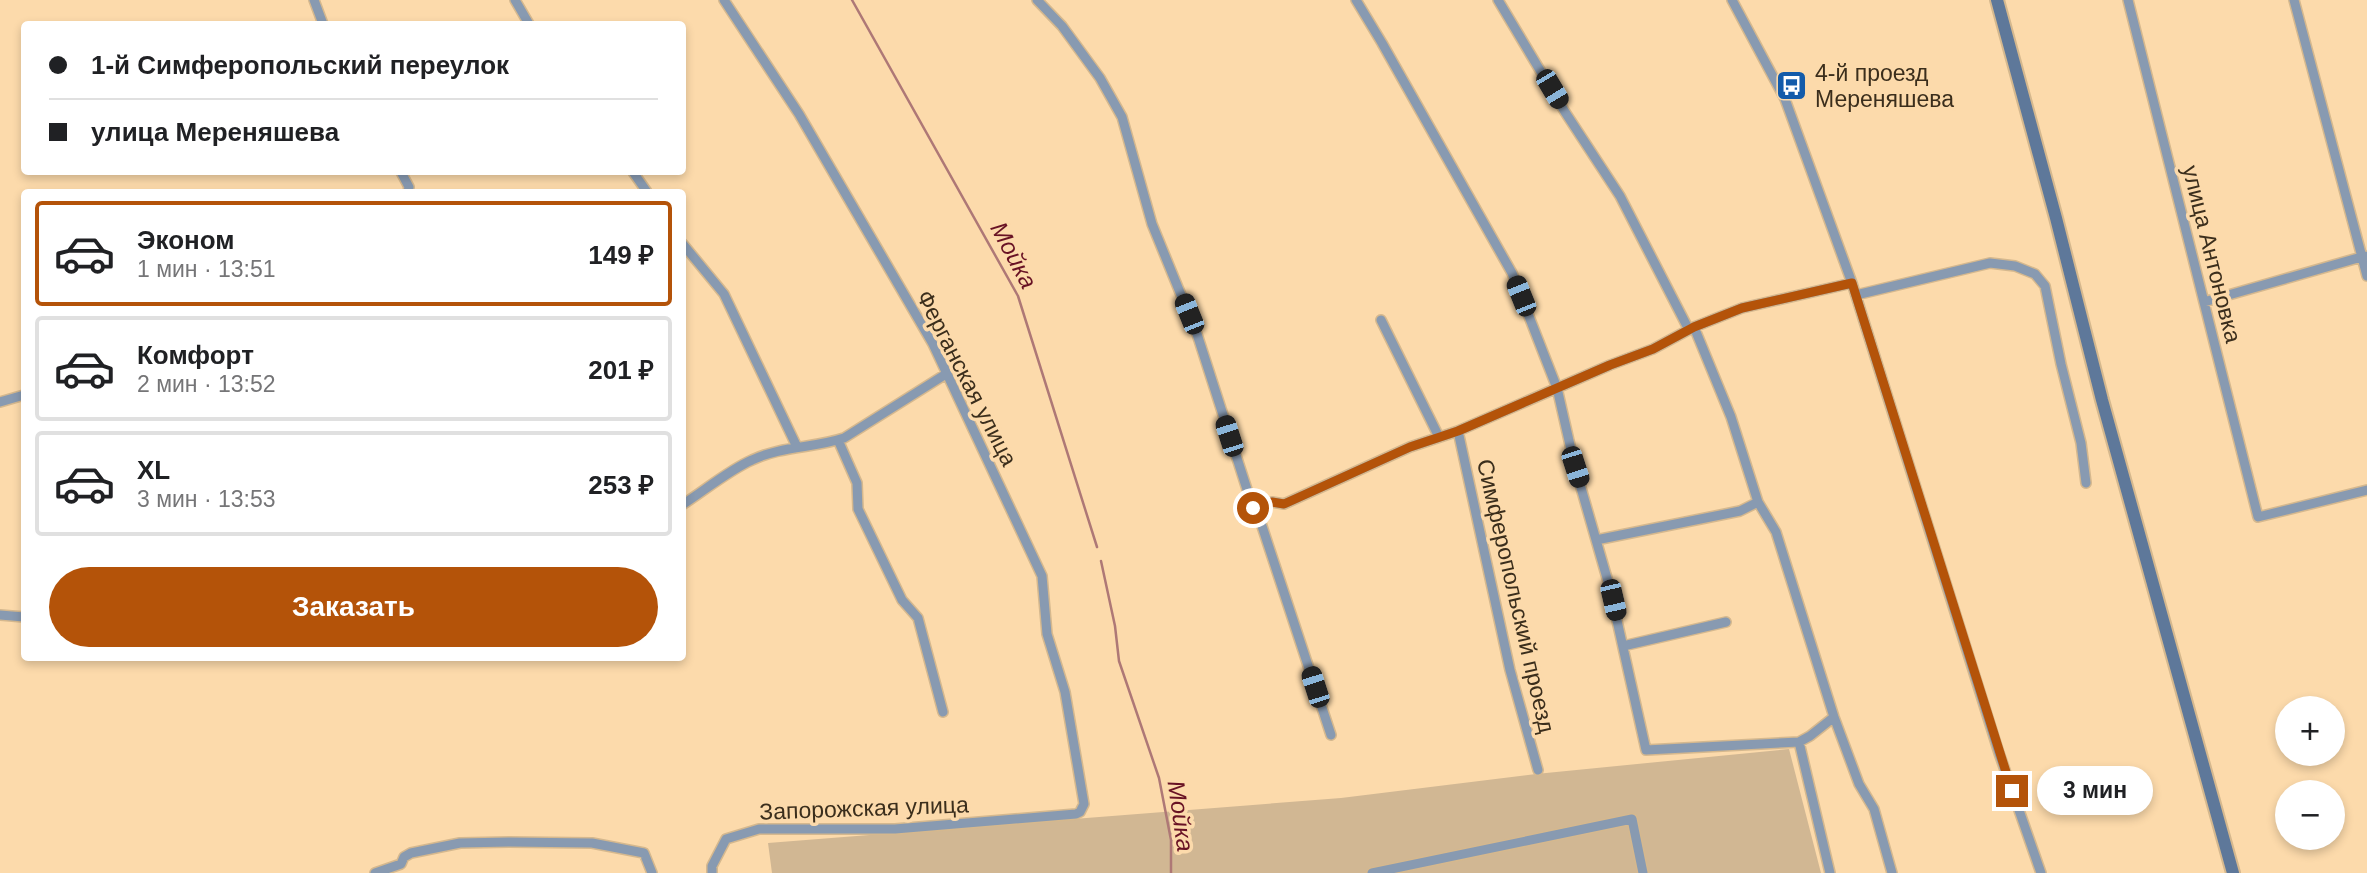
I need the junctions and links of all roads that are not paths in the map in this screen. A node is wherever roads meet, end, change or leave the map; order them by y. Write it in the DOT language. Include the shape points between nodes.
graph roads {
  1 [pos="314,0"];
  2 [pos="515,0"];
  3 [pos="724,0"];
  4 [pos="1037,0"];
  5 [pos="1356,0"];
  6 [pos="1498,0"];
  7 [pos="1732,0"];
  8 [pos="1997,0"];
  9 [pos="2128,0"];
  10 [pos="2294,0"];
  11 [pos="322,21"];
  12 [pos="527,21"];
  13 [pos="686,248"];
  14 [pos="2365,256"];
  15 [pos="2367,276"];
  16 [pos="1852,283"];
  17 [pos="1856,295"];
  18 [pos="2204,302"];
  19 [pos="1381,320"];
  20 [pos="1692,328"];
  21 [pos="946,374"];
  22 [pos="1557,388"];
  23 [pos="21,396"];
  24 [pos="0,402"];
  25 [pos="1458,431"];
  26 [pos="1438,437"];
  27 [pos="838,440"];
  28 [pos="797,447"];
  29 [pos="2086,483"];
  30 [pos="2367,490"];
  31 [pos="686,502"];
  32 [pos="1758,502"];
  33 [pos="1253,508"];
  34 [pos="1596,540"];
  35 [pos="0,615"];
  36 [pos="21,617"];
  37 [pos="1726,622"];
  38 [pos="1623,646"];
  39 [pos="943,712"];
  40 [pos="1835,720"];
  41 [pos="1331,736"];
  42 [pos="1798,742"];
  43 [pos="1538,770"];
  44 [pos="1083,808"];
  45 [pos="375,873"];
  46 [pos="652,873"];
  47 [pos="712,873"];
  48 [pos="1372,873"];
  49 [pos="1643,873"];
  50 [pos="1830,873"];
  51 [pos="1892,873"];
  52 [pos="2041,873"];
  53 [pos="2233,873"];
  1 -- 11 [label="street"];
  2 -- 12 [label="street"];
  3 -- 21 [label="street, Ферганская улица" via="799,114"];
  4 -- 33 [label="street" via="1100,78 1122,117 1152,224 1197,334"];
  5 -- 22 [label="street" via="1512,273"];
  6 -- 20 [label="street" via="1620,196"];
  7 -- 16 [label="street" via="1785,99"];
  8 -- 53 [label="street"];
  9 -- 18 [label="street, улица Антоновка"];
  10 -- 14 [label="street"];
  13 -- 28 [label="street" via="724,294"];
  14 -- 15 [label="street"];
  14 -- 18 [label="street"];
  16 -- 17 [label="street"];
  16 -- 20 [label="street" via="1742,308"];
  17 -- 29 [label="street" via="1990,263 2035,274 2045,286"];
  17 -- 52 [label="street" via="1996,744"];
  18 -- 30 [label="street, улица Антоновка" via="2258,517"];
  19 -- 26 [label="street"];
  20 -- 22 [label="street"];
  20 -- 32 [label="street" via="1731,417"];
  21 -- 27 [label="street"];
  21 -- 44 [label="street, Ферганская улица" via="1042,576 1047,634 1065,692"];
  22 -- 25 [label="street"];
  22 -- 34 [label="street"];
  23 -- 24 [label="street"];
  25 -- 26 [label="street"];
  25 -- 43 [label="street, Симферопольский проезд" via="1510,670"];
  26 -- 33 [label="street" via="1284,504 1272,502"];
  27 -- 28 [label="street"];
  27 -- 39 [label="street" via="857,483 858,509 902,600 918,618"];
  28 -- 31 [label="street" via="752,460"];
  32 -- 34 [label="street" via="1740,511"];
  32 -- 40 [label="street" via="1776,533"];
  33 -- 41 [label="street"];
  34 -- 38 [label="street"];
  35 -- 36 [label="street"];
  37 -- 38 [label="street"];
  38 -- 42 [label="street" via="1646,750"];
  40 -- 42 [label="street"];
  40 -- 51 [label="street" via="1859,784 1874,809"];
  42 -- 50 [label="street"];
  44 -- 47 [label="street, Запорожская улица" via="1076,814 895,829 759,829 726,839"];
  45 -- 46 [label="street" via="401,864 411,853 460,843 509,842 592,842 627,849 644,853"];
  48 -- 49 [label="street" via="1632,819"];
}
